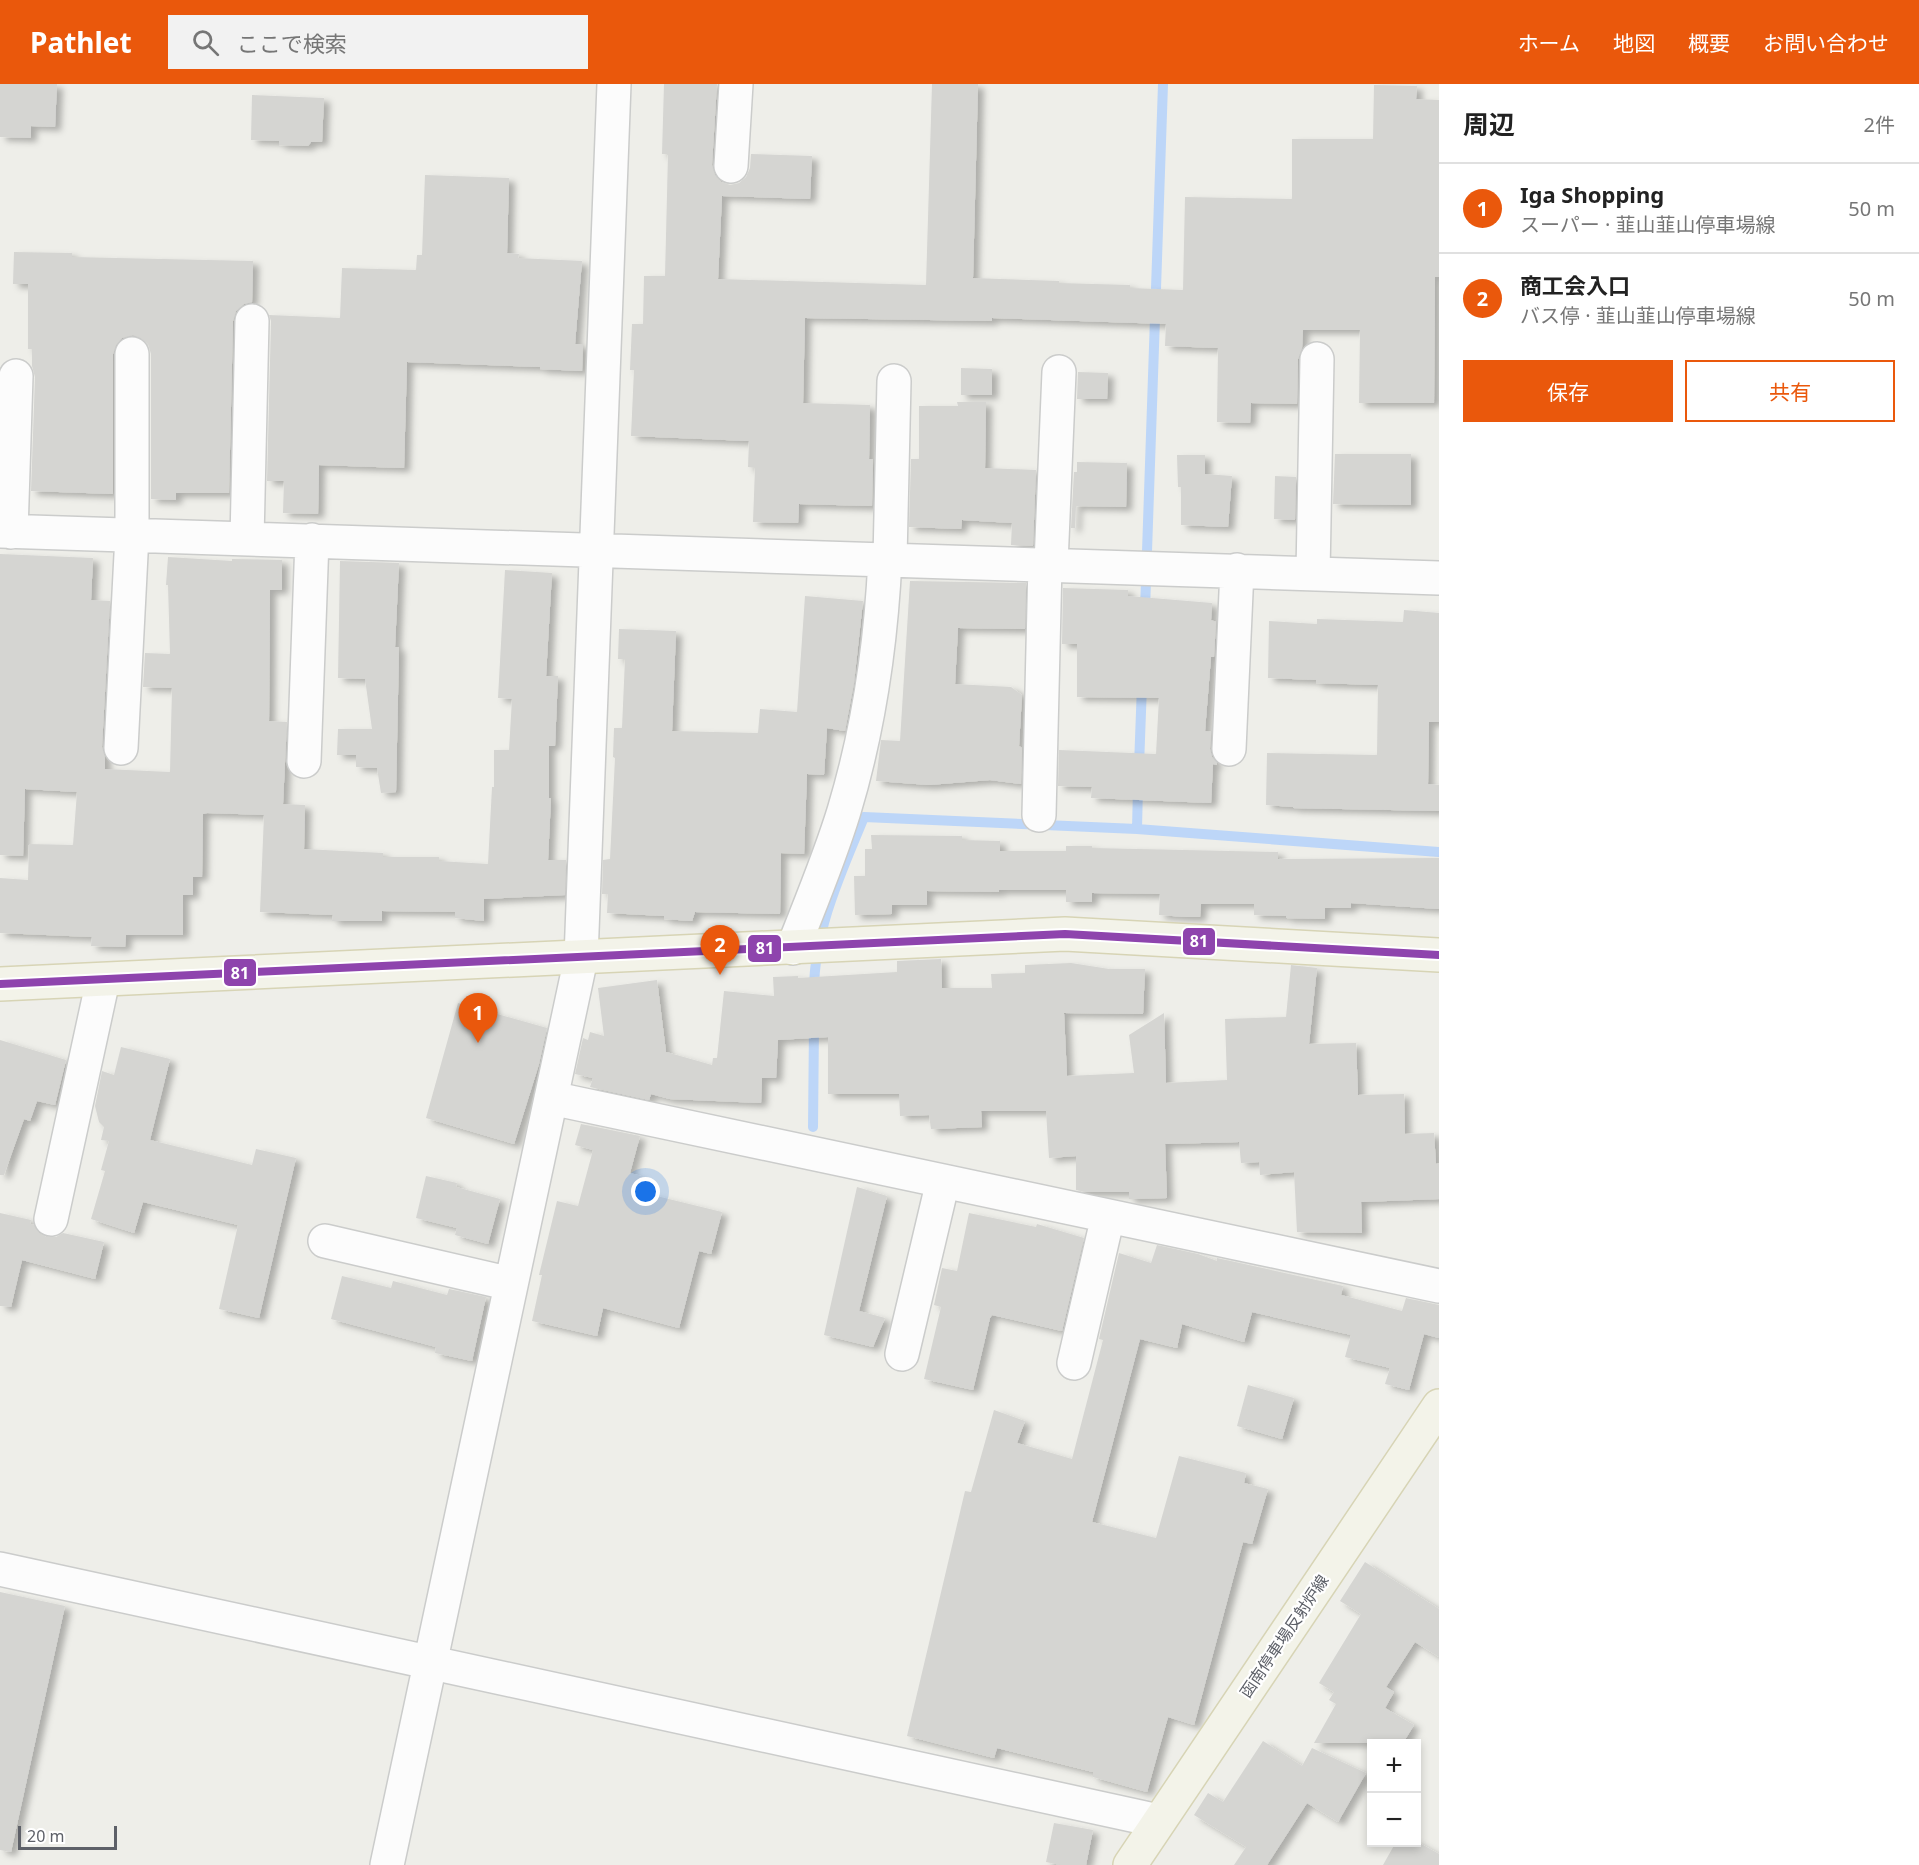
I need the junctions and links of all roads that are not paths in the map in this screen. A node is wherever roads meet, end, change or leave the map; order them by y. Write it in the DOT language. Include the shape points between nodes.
graph roads {
  1 [pos="614,84"];
  2 [pos="736,84"];
  3 [pos="731,166"];
  4 [pos="252,321"];
  5 [pos="132,354"];
  6 [pos="1317,359"];
  7 [pos="1059,372"];
  8 [pos="16,376"];
  9 [pos="894,381"];
  10 [pos="5,532"];
  11 [pos="132,535"];
  12 [pos="247,538"];
  13 [pos="312,540"];
  14 [pos="597,550"];
  15 [pos="888,559"];
  16 [pos="1048,564"];
  17 [pos="1237,570"];
  18 [pos="1313,573"];
  19 [pos="1439,578"];
  20 [pos="121,748"];
  21 [pos="1229,749"];
  22 [pos="304,761"];
  23 [pos="1039,815"];
  24 [pos="793,948"];
  25 [pos="1439,956"];
  26 [pos="581,958"];
  27 [pos="103,980"];
  28 [pos="0,984"];
  29 [pos="551,1098"];
  30 [pos="943,1181"];
  31 [pos="1108,1216"];
  32 [pos="51,1219"];
  33 [pos="325,1241"];
  34 [pos="511,1284"];
  35 [pos="1439,1286"];
  36 [pos="902,1354"];
  37 [pos="1074,1363"];
  38 [pos="1439,1406"];
  39 [pos="0,1569"];
  40 [pos="431,1662"];
  41 [pos="1160,1821"];
  42 [pos="387,1865"];
  43 [pos="1130,1865"];
  1 -- 14 [label="street"];
  2 -- 3 [label="street"];
  4 -- 12 [label="street"];
  5 -- 11 [label="street"];
  6 -- 18 [label="street"];
  7 -- 16 [label="street"];
  8 -- 10 [label="street"];
  9 -- 15 [label="street"];
  10 -- 11 [label="street"];
  11 -- 12 [label="street"];
  11 -- 20 [label="street"];
  12 -- 13 [label="street"];
  13 -- 14 [label="street"];
  13 -- 22 [label="street"];
  14 -- 15 [label="street"];
  14 -- 26 [label="street"];
  15 -- 16 [label="street"];
  15 -- 24 [label="street" via="880,639 862,743 829,858"];
  16 -- 17 [label="street"];
  16 -- 23 [label="street"];
  17 -- 18 [label="street"];
  17 -- 21 [label="street"];
  18 -- 19 [label="street"];
  24 -- 25 [label="main road" via="1065,934"];
  24 -- 26 [label="main road"];
  26 -- 27 [label="main road"];
  26 -- 29 [label="street"];
  27 -- 28 [label="main road"];
  27 -- 32 [label="street"];
  29 -- 30 [label="street"];
  29 -- 34 [label="street"];
  30 -- 31 [label="street"];
  30 -- 36 [label="street"];
  31 -- 35 [label="street"];
  31 -- 37 [label="street"];
  33 -- 34 [label="street"];
  34 -- 40 [label="street"];
  38 -- 41 [label="main road, 函南停車場反射炉線"];
  39 -- 40 [label="street"];
  40 -- 41 [label="street"];
  40 -- 42 [label="street"];
  41 -- 43 [label="main road, 函南停車場反射炉線"];
}
